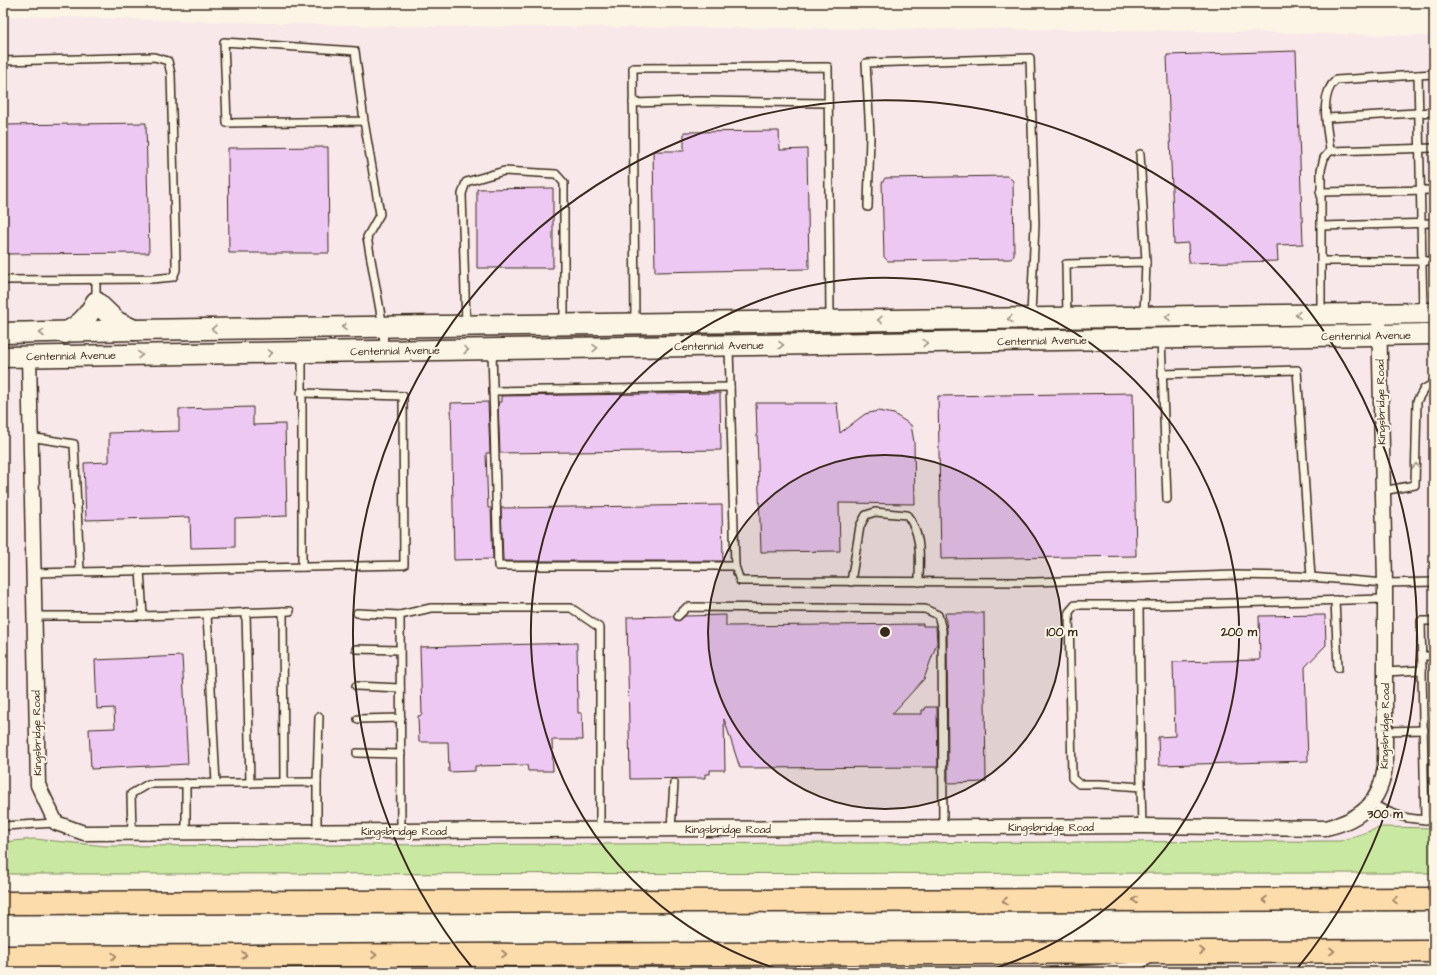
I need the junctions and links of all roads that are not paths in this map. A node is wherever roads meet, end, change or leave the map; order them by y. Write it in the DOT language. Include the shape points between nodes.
graph roads {
  1 [pos="3,61"];
  2 [pos="1434,74"];
  3 [pos="1418,75"];
  4 [pos="633,103"];
  5 [pos="828,104"];
  6 [pos="1419,112"];
  7 [pos="1434,112"];
  8 [pos="1327,118"];
  9 [pos="364,121"];
  10 [pos="1420,148"];
  11 [pos="1434,148"];
  12 [pos="1330,151"];
  13 [pos="1140,154"];
  14 [pos="1420,190"];
  15 [pos="1434,190"];
  16 [pos="1320,192"];
  17 [pos="868,206"];
  18 [pos="1434,222"];
  19 [pos="1421,223"];
  20 [pos="1321,226"];
  21 [pos="1322,261"];
  22 [pos="1422,261"];
  23 [pos="1434,261"];
  24 [pos="1146,262"];
  25 [pos="3,280"];
  26 [pos="96,280"];
  27 [pos="96,302"];
  28 [pos="1428,313"];
  29 [pos="1321,314"];
  30 [pos="1379,314"];
  31 [pos="1144,317"];
  32 [pos="1031,318"];
  33 [pos="1067,318"];
  34 [pos="830,321"];
  35 [pos="564,324"];
  36 [pos="635,324"];
  37 [pos="466,326"];
  38 [pos="383,327"];
  39 [pos="134,330"];
  40 [pos="3,333"];
  41 [pos="65,333"];
  42 [pos="1434,334"];
  43 [pos="1379,335"];
  44 [pos="1161,339"];
  45 [pos="729,346"];
  46 [pos="492,350"];
  47 [pos="384,351"];
  48 [pos="302,352"];
  49 [pos="3,357"];
  50 [pos="29,357"];
  51 [pos="1162,374"];
  52 [pos="1434,383"];
  53 [pos="730,387"];
  54 [pos="493,391"];
  55 [pos="301,393"];
  56 [pos="30,437"];
  57 [pos="1382,491"];
  58 [pos="1168,499"];
  59 [pos="735,566"];
  60 [pos="302,567"];
  61 [pos="140,570"];
  62 [pos="80,571"];
  63 [pos="33,572"];
  64 [pos="1311,577"];
  65 [pos="851,582"];
  66 [pos="919,582"];
  67 [pos="1434,582"];
  68 [pos="1385,583"];
  69 [pos="1385,599"];
  70 [pos="1335,600"];
  71 [pos="1139,605"];
  72 [pos="246,612"];
  73 [pos="357,613"];
  74 [pos="207,614"];
  75 [pos="400,615"];
  76 [pos="34,616"];
  77 [pos="143,616"];
  78 [pos="678,616"];
  79 [pos="1434,621"];
  80 [pos="356,649"];
  81 [pos="400,650"];
  82 [pos="1422,656"];
  83 [pos="1434,656"];
  84 [pos="1338,668"];
  85 [pos="1422,670"];
  86 [pos="1385,672"];
  87 [pos="356,686"];
  88 [pos="400,688"];
  89 [pos="319,717"];
  90 [pos="400,718"];
  91 [pos="358,719"];
  92 [pos="1424,730"];
  93 [pos="1386,731"];
  94 [pos="357,753"];
  95 [pos="401,754"];
  96 [pos="250,782"];
  97 [pos="284,782"];
  98 [pos="318,782"];
  99 [pos="186,783"];
  100 [pos="216,783"];
  101 [pos="674,783"];
  102 [pos="1141,787"];
  103 [pos="1371,803"];
  104 [pos="1425,820"];
  105 [pos="1434,820"];
  106 [pos="56,823"];
  107 [pos="3,826"];
  108 [pos="1142,826"];
  109 [pos="943,827"];
  110 [pos="671,829"];
  111 [pos="600,830"];
  112 [pos="317,831"];
  113 [pos="401,831"];
  114 [pos="186,832"];
  115 [pos="132,833"];
  116 [pos="1434,900"];
  117 [pos="3,903"];
  118 [pos="1163,951"];
  119 [pos="1434,951"];
  120 [pos="11,957"];
  121 [pos="109,972"];
  122 [pos="1051,972"];
  1 -- 26 [label="lane" via="154,57 168,61 171,74 176,270 173,277"];
  2 -- 3 [label="lane"];
  3 -- 6 [label="lane"];
  3 -- 8 [label="lane" via="1336,80 1326,94"];
  4 -- 5 [label="lane" via="698,100"];
  4 -- 5 [label="lane" via="633,68 769,66 828,67"];
  4 -- 36 [label="lane"];
  5 -- 34 [label="lane"];
  6 -- 7 [label="lane"];
  6 -- 8 [label="lane"];
  6 -- 10 [label="lane"];
  8 -- 12 [label="lane"];
  9 -- 9 [label="lane" via="355,51 224,42 227,123"];
  9 -- 38 [label="lane" via="380,214 367,238"];
  10 -- 11 [label="lane"];
  10 -- 12 [label="lane"];
  10 -- 14 [label="lane"];
  12 -- 16 [label="lane" via="1324,158 1321,170"];
  13 -- 24 [label="lane"];
  14 -- 15 [label="lane"];
  14 -- 16 [label="lane"];
  14 -- 19 [label="lane"];
  16 -- 20 [label="lane"];
  17 -- 32 [label="lane" via="870,135 866,63 1030,58 1035,224"];
  18 -- 19 [label="lane"];
  19 -- 20 [label="lane"];
  19 -- 22 [label="lane"];
  20 -- 21 [label="lane"];
  21 -- 22 [label="lane"];
  21 -- 29 [label="lane"];
  22 -- 23 [label="lane"];
  22 -- 28 [label="lane"];
  24 -- 31 [label="lane"];
  24 -- 33 [label="lane" via="1066,264"];
  25 -- 26 [label="lane"];
  26 -- 27 [label="lane"];
  27 -- 39 [label="main road" via="117,322"];
  27 -- 41 [label="main road" via="89,315"];
  28 -- 30 [label="main road, Centennial Avenue"];
  29 -- 30 [label="main road, Centennial Avenue"];
  29 -- 31 [label="main road, Centennial Avenue, one-way"];
  30 -- 43 [label="street, Kingsbridge Road"];
  31 -- 33 [label="main road, Centennial Avenue"];
  32 -- 33 [label="main road, Centennial Avenue"];
  32 -- 34 [label="main road, Centennial Avenue, one-way"];
  34 -- 36 [label="main road, Centennial Avenue"];
  35 -- 36 [label="main road, Centennial Avenue"];
  35 -- 37 [label="main road, Centennial Avenue"];
  35 -- 37 [label="lane" via="564,183 556,174 504,171 466,182 462,194"];
  37 -- 38 [label="main road, Centennial Avenue"];
  38 -- 39 [label="main road, Centennial Avenue, one-way"];
  38 -- 47 [label="lane"];
  39 -- 41 [label="main road, Centennial Avenue"];
  41 -- 40 [label="main road, Centennial Avenue, one-way"];
  42 -- 43 [label="main road, Centennial Avenue"];
  43 -- 44 [label="main road, Centennial Avenue"];
  43 -- 57 [label="street, Kingsbridge Road"];
  45 -- 44 [label="main road, Centennial Avenue, one-way"];
  44 -- 51 [label="lane"];
  46 -- 45 [label="main road, Centennial Avenue, one-way"];
  45 -- 53 [label="lane"];
  47 -- 46 [label="main road, Centennial Avenue, one-way"];
  46 -- 54 [label="lane"];
  47 -- 48 [label="main road, Centennial Avenue"];
  50 -- 48 [label="main road, Centennial Avenue, one-way"];
  48 -- 55 [label="lane"];
  49 -- 50 [label="main road, Centennial Avenue"];
  50 -- 56 [label="street, Kingsbridge Road"];
  51 -- 58 [label="lane"];
  51 -- 64 [label="lane" via="1297,370"];
  57 -- 52 [label="lane, one-way" via="1415,486 1417,401 1424,389"];
  53 -- 54 [label="lane"];
  53 -- 59 [label="lane"];
  54 -- 59 [label="lane" via="498,566"];
  55 -- 60 [label="lane"];
  55 -- 60 [label="lane" via="403,396 404,565"];
  56 -- 62 [label="lane" via="74,444"];
  56 -- 63 [label="street, Kingsbridge Road"];
  57 -- 68 [label="street, Kingsbridge Road"];
  59 -- 65 [label="lane" via="740,581"];
  60 -- 61 [label="lane"];
  61 -- 62 [label="lane"];
  61 -- 77 [label="lane"];
  62 -- 63 [label="lane"];
  63 -- 76 [label="street, Kingsbridge Road"];
  64 -- 66 [label="lane" via="1235,575 1034,582"];
  64 -- 68 [label="lane"];
  65 -- 66 [label="lane"];
  65 -- 66 [label="lane" via="860,526 866,515 875,512 907,515 915,526 919,541"];
  67 -- 68 [label="lane"];
  68 -- 69 [label="street, Kingsbridge Road"];
  69 -- 70 [label="lane"];
  69 -- 86 [label="street, Kingsbridge Road"];
  70 -- 71 [label="lane"];
  70 -- 84 [label="lane"];
  71 -- 102 [label="lane"];
  71 -- 102 [label="lane" via="1075,605 1069,612 1069,661 1072,778 1079,784"];
  72 -- 74 [label="lane"];
  72 -- 96 [label="lane"];
  72 -- 97 [label="lane" via="286,611"];
  73 -- 75 [label="lane"];
  74 -- 77 [label="lane"];
  74 -- 100 [label="lane"];
  75 -- 81 [label="lane"];
  75 -- 111 [label="lane" via="431,608 571,608 600,628"];
  76 -- 77 [label="lane"];
  76 -- 106 [label="street, Kingsbridge Road" via="38,785"];
  78 -- 109 [label="lane" via="687,607 926,609 938,615 942,630"];
  79 -- 82 [label="lane" via="1421,621"];
  80 -- 81 [label="lane"];
  81 -- 88 [label="lane"];
  82 -- 83 [label="lane"];
  82 -- 85 [label="lane"];
  85 -- 86 [label="lane"];
  85 -- 92 [label="lane"];
  86 -- 93 [label="street, Kingsbridge Road"];
  87 -- 88 [label="lane"];
  88 -- 90 [label="lane"];
  89 -- 98 [label="lane"];
  90 -- 91 [label="lane"];
  90 -- 95 [label="lane"];
  92 -- 93 [label="lane"];
  92 -- 104 [label="lane"];
  93 -- 103 [label="street, Kingsbridge Road" via="1383,782"];
  94 -- 95 [label="lane"];
  95 -- 113 [label="lane"];
  96 -- 97 [label="lane"];
  96 -- 100 [label="lane"];
  97 -- 98 [label="lane"];
  98 -- 112 [label="lane"];
  99 -- 100 [label="lane"];
  99 -- 114 [label="lane"];
  99 -- 115 [label="lane" via="148,784 131,794"];
  101 -- 110 [label="lane"];
  102 -- 108 [label="lane"];
  103 -- 104 [label="lane" via="1389,813 1411,820"];
  103 -- 108 [label="street, Kingsbridge Road" via="1360,814 1340,825 1326,828"];
  104 -- 105 [label="lane"];
  106 -- 107 [label="lane"];
  106 -- 115 [label="street, Kingsbridge Road" via="84,833"];
  108 -- 109 [label="street, Kingsbridge Road"];
  109 -- 110 [label="street, Kingsbridge Road"];
  110 -- 111 [label="street, Kingsbridge Road"];
  111 -- 113 [label="street, Kingsbridge Road"];
  112 -- 113 [label="street, Kingsbridge Road"];
  112 -- 114 [label="street, Kingsbridge Road"];
  114 -- 115 [label="street, Kingsbridge Road"];
  116 -- 117 [label="highway, one-way"];
  118 -- 119 [label="highway, one-way"];
  120 -- 118 [label="highway, one-way"];
  118 -- 122 [label="lane" via="1138,966"];
  120 -- 121 [label="lane"];
}
